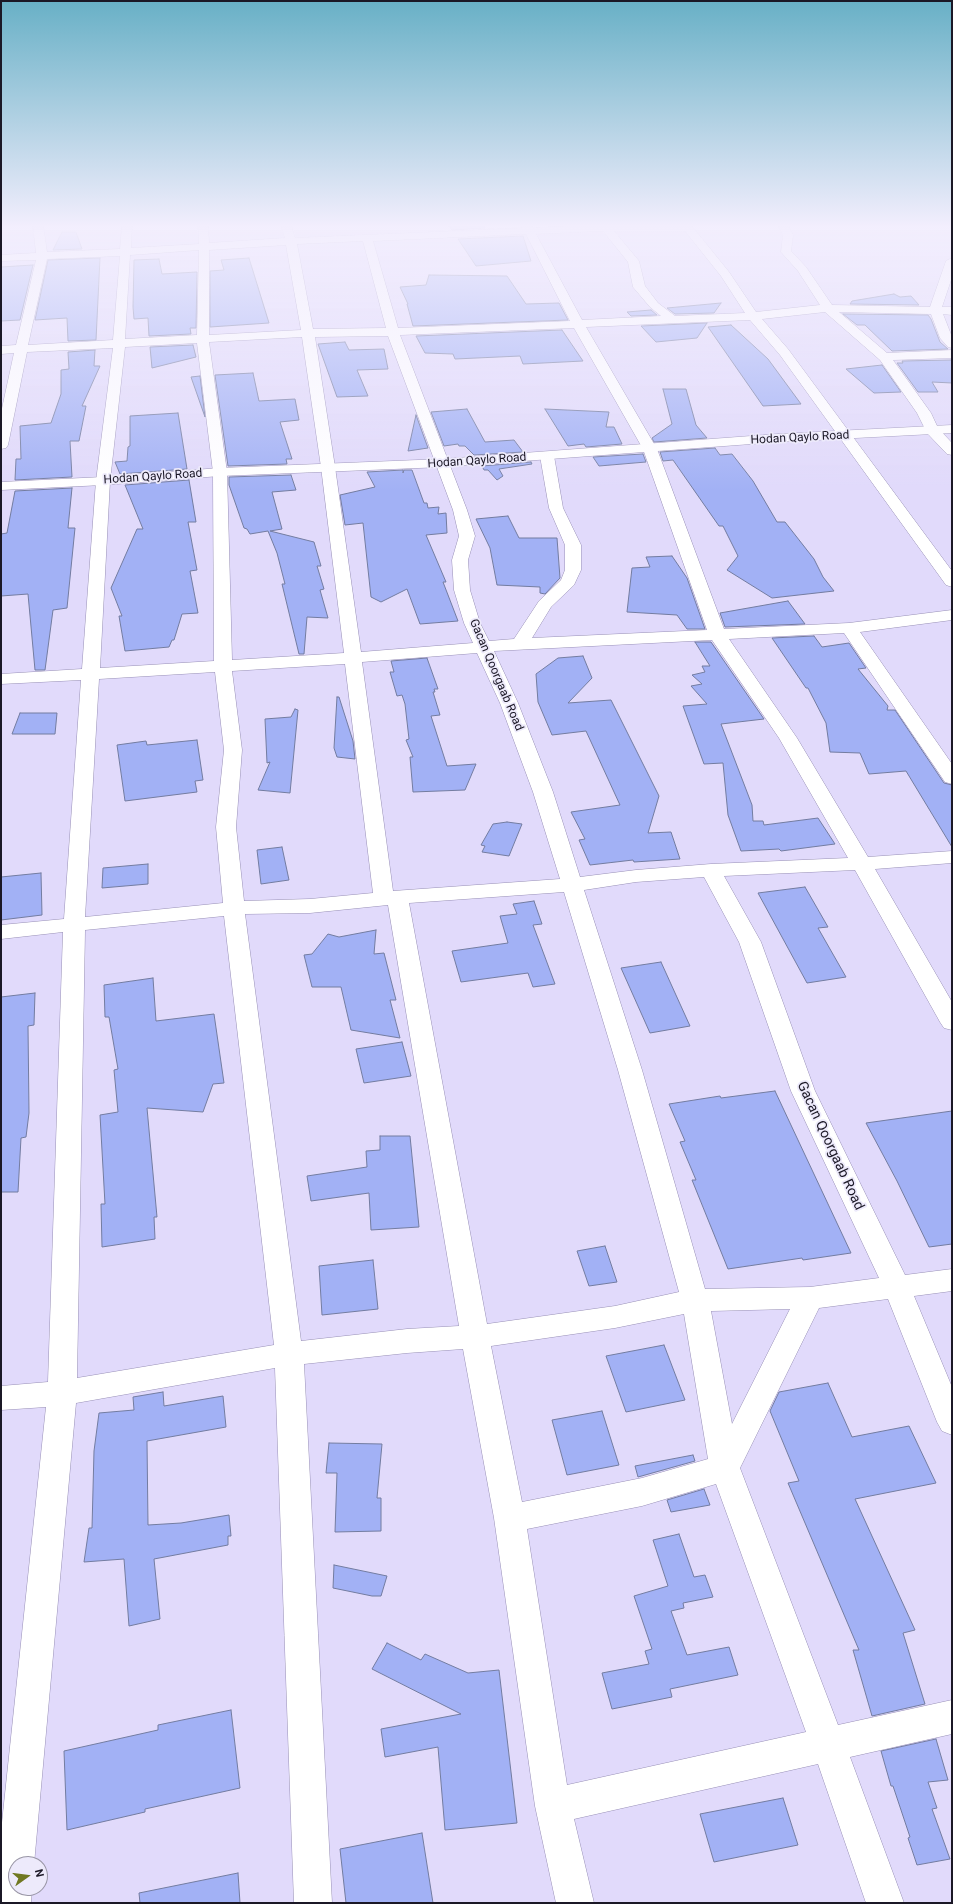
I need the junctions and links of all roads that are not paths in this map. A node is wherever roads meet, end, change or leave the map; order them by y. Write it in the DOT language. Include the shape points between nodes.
graph roads {
  1 [pos="29,314"];
  2 [pos="121,314"];
  3 [pos="203,314"];
  4 [pos="304,314"];
  5 [pos="387,314"];
  6 [pos="573,314"];
  7 [pos="665,314"];
  8 [pos="773,314"];
  9 [pos="835,314"];
  10 [pos="937,314"];
  11 [pos="753,316"];
  12 [pos="673,320"];
  13 [pos="578,324"];
  14 [pos="392,332"];
  15 [pos="308,333"];
  16 [pos="203,340"];
  17 [pos="952,344"];
  18 [pos="119,345"];
  19 [pos="21,349"];
  20 [pos="1,350"];
  21 [pos="952,354"];
  22 [pos="884,357"];
  23 [pos="952,429"];
  24 [pos="932,430"];
  25 [pos="843,435"];
  26 [pos="1,446"];
  27 [pos="650,448"];
  28 [pos="952,451"];
  29 [pos="547,456"];
  30 [pos="443,463"];
  31 [pos="328,468"];
  32 [pos="220,472"];
  33 [pos="103,481"];
  34 [pos="1,486"];
  35 [pos="952,582"];
  36 [pos="952,615"];
  37 [pos="849,628"];
  38 [pos="717,634"];
  39 [pos="520,644"];
  40 [pos="482,647"];
  41 [pos="352,657"];
  42 [pos="223,667"];
  43 [pos="89,675"];
  44 [pos="1,679"];
  45 [pos="952,778"];
  46 [pos="952,857"];
  47 [pos="862,864"];
  48 [pos="711,870"];
  49 [pos="572,885"];
  50 [pos="391,898"];
  51 [pos="234,908"];
  52 [pos="74,926"];
  53 [pos="1,932"];
  54 [pos="952,1022"];
  55 [pos="952,1280"];
  56 [pos="897,1287"];
  57 [pos="810,1298"];
  58 [pos="695,1300"];
  59 [pos="475,1337"];
  60 [pos="289,1354"];
  61 [pos="62,1393"];
  62 [pos="1,1398"];
  63 [pos="952,1422"];
  64 [pos="725,1468"];
  65 [pos="510,1518"];
  66 [pos="952,1717"];
  67 [pos="828,1744"];
  68 [pos="554,1806"];
  69 [pos="12,1903"];
  70 [pos="313,1903"];
  71 [pos="575,1903"];
  72 [pos="885,1903"];
  1 -- 19 [label="street"];
  2 -- 18 [label="street"];
  3 -- 16 [label="street"];
  4 -- 15 [label="street"];
  5 -- 14 [label="street, Gacan Qoorgaab Road"];
  6 -- 13 [label="street"];
  7 -- 12 [label="street"];
  8 -- 11 [label="street"];
  9 -- 22 [label="street"];
  10 -- 17 [label="street" via="946,338"];
  11 -- 12 [label="street"];
  11 -- 25 [label="street" via="784,352"];
  12 -- 13 [label="street"];
  13 -- 14 [label="street"];
  13 -- 27 [label="street"];
  14 -- 15 [label="street"];
  14 -- 30 [label="street, Gacan Qoorgaab Road"];
  15 -- 16 [label="street"];
  15 -- 31 [label="street"];
  16 -- 18 [label="street"];
  16 -- 32 [label="street"];
  18 -- 19 [label="street"];
  18 -- 33 [label="street"];
  19 -- 20 [label="street"];
  19 -- 26 [label="street"];
  21 -- 22 [label="street"];
  22 -- 24 [label="street" via="924,413"];
  23 -- 24 [label="street, Hodan Qaylo Road"];
  24 -- 25 [label="street, Hodan Qaylo Road"];
  24 -- 28 [label="street"];
  25 -- 27 [label="street, Hodan Qaylo Road"];
  25 -- 35 [label="street"];
  27 -- 29 [label="street, Hodan Qaylo Road"];
  27 -- 38 [label="street"];
  29 -- 30 [label="street, Hodan Qaylo Road"];
  29 -- 39 [label="street" via="556,508 573,545 573,570 568,582 545,604"];
  30 -- 31 [label="street, Hodan Qaylo Road"];
  30 -- 40 [label="street, Gacan Qoorgaab Road" via="467,536 460,560 462,590"];
  31 -- 32 [label="street, Hodan Qaylo Road"];
  31 -- 41 [label="street"];
  32 -- 33 [label="street, Hodan Qaylo Road"];
  32 -- 42 [label="street"];
  33 -- 34 [label="street, Hodan Qaylo Road"];
  33 -- 43 [label="street"];
  36 -- 37 [label="street"];
  37 -- 38 [label="street"];
  37 -- 45 [label="street"];
  38 -- 39 [label="street"];
  38 -- 47 [label="street" via="788,738"];
  39 -- 40 [label="street"];
  40 -- 41 [label="street"];
  40 -- 49 [label="street, Gacan Qoorgaab Road" via="509,702"];
  41 -- 42 [label="street"];
  41 -- 50 [label="street"];
  42 -- 43 [label="street"];
  42 -- 51 [label="street" via="233,750 226,827"];
  43 -- 44 [label="street"];
  43 -- 52 [label="street"];
  46 -- 47 [label="street"];
  47 -- 48 [label="street"];
  47 -- 54 [label="street"];
  48 -- 49 [label="street" via="636,876"];
  48 -- 56 [label="street, Gacan Qoorgaab Road" via="750,942 803,1091"];
  49 -- 50 [label="street"];
  49 -- 58 [label="street, Gacan Qoorgaab Road" via="630,1070"];
  50 -- 51 [label="street" via="310,906"];
  50 -- 59 [label="street"];
  51 -- 52 [label="street"];
  51 -- 60 [label="street"];
  52 -- 53 [label="street"];
  52 -- 61 [label="street"];
  55 -- 56 [label="street"];
  56 -- 57 [label="street"];
  56 -- 63 [label="street, Gacan Qoorgaab Road"];
  57 -- 58 [label="street"];
  57 -- 64 [label="street"];
  58 -- 59 [label="street" via="615,1317"];
  58 -- 64 [label="street, Gacan Qoorgaab Road"];
  59 -- 60 [label="street" via="407,1341"];
  59 -- 65 [label="street"];
  60 -- 61 [label="street"];
  60 -- 70 [label="street"];
  61 -- 62 [label="street"];
  61 -- 69 [label="street"];
  64 -- 65 [label="street" via="642,1492"];
  64 -- 67 [label="street, Gacan Qoorgaab Road"];
  65 -- 68 [label="street"];
  66 -- 67 [label="street"];
  67 -- 68 [label="street"];
  67 -- 72 [label="street, Gacan Qoorgaab Road"];
  68 -- 71 [label="street"];
}
